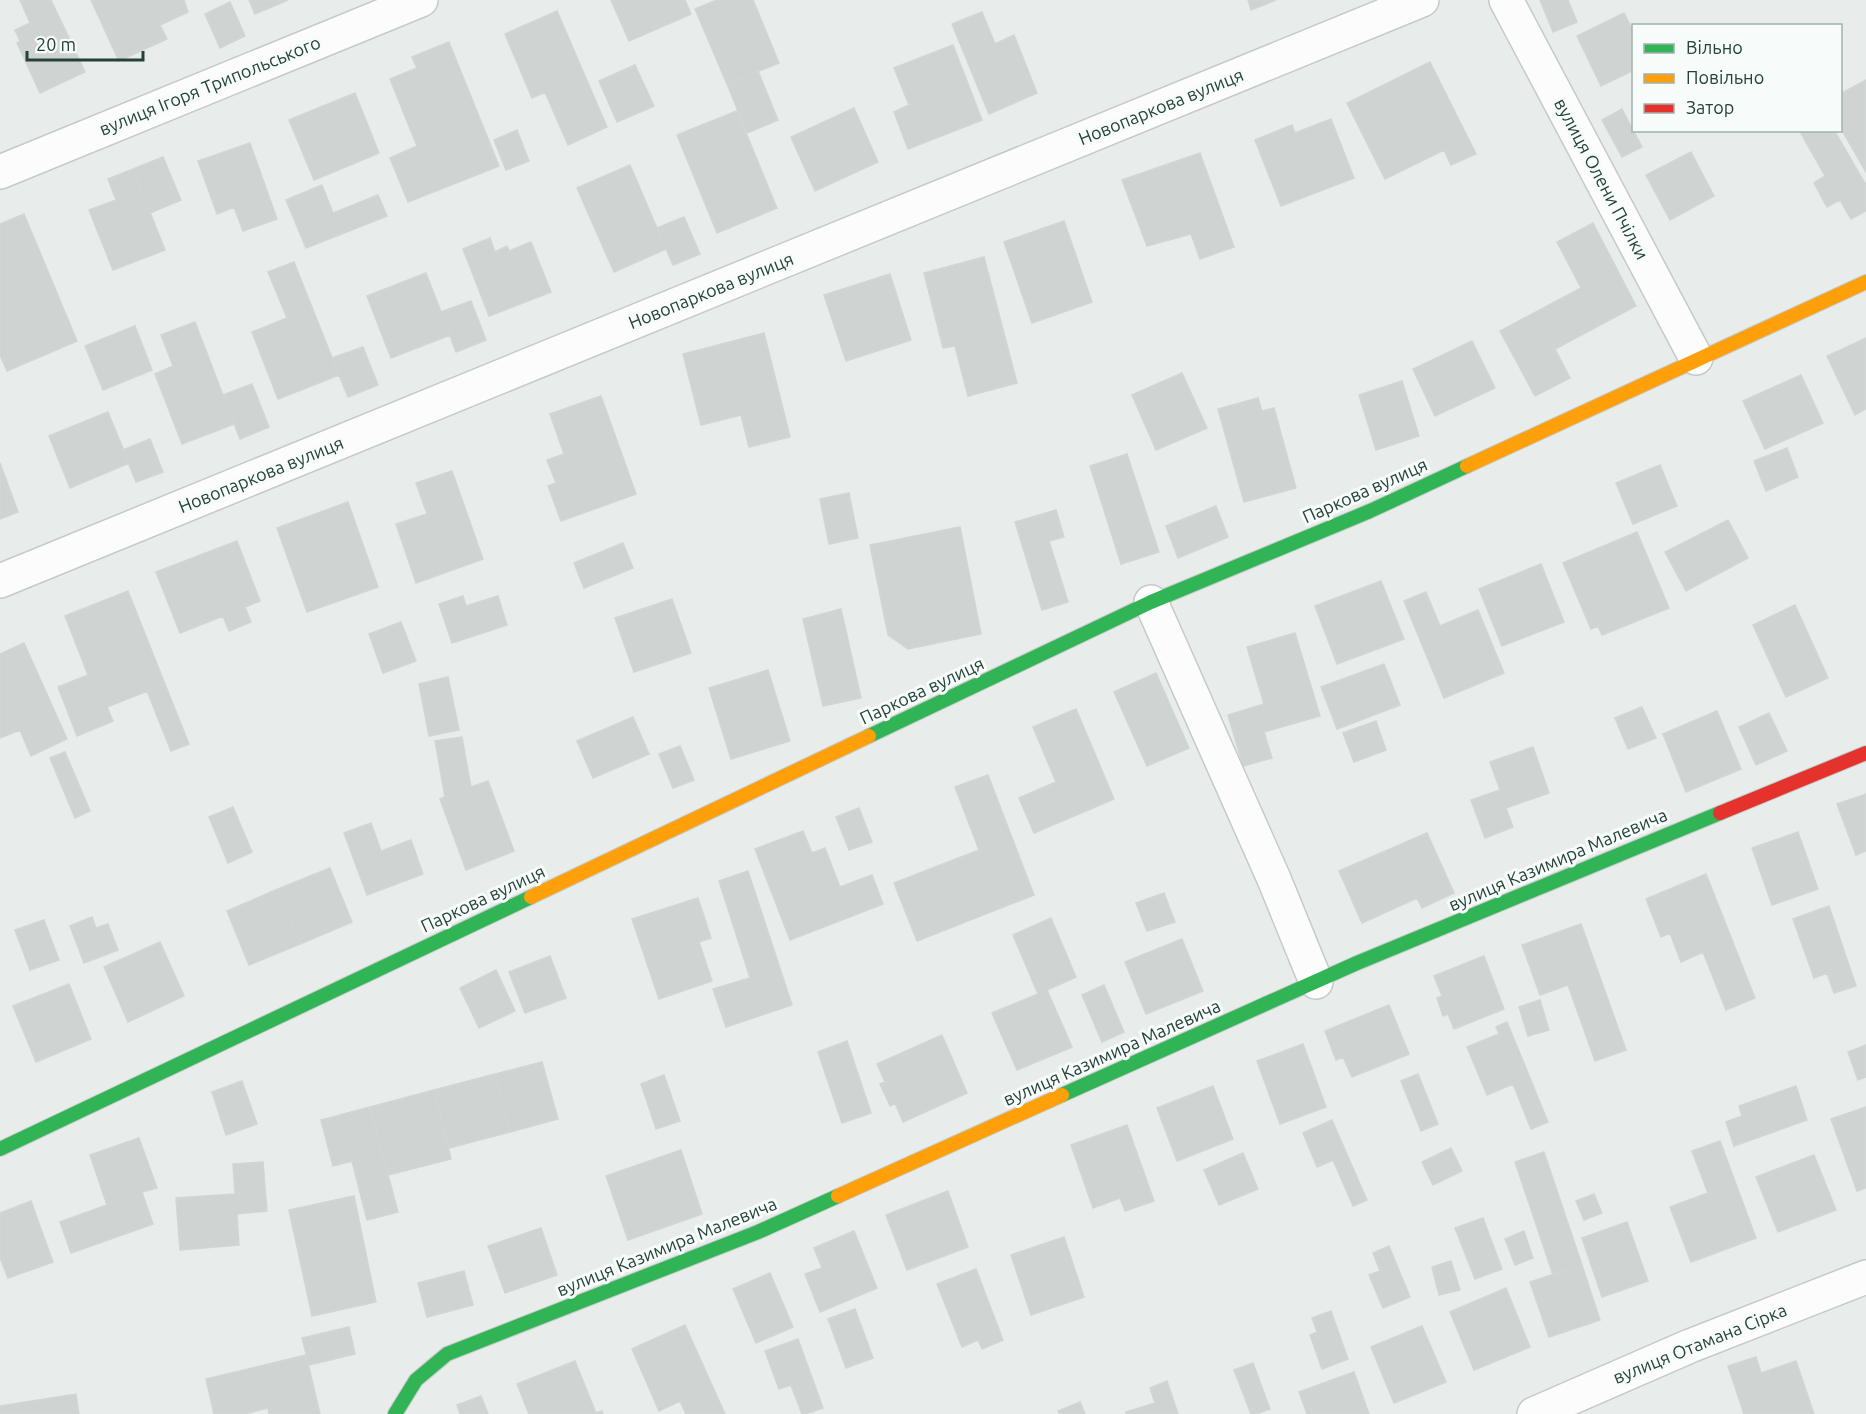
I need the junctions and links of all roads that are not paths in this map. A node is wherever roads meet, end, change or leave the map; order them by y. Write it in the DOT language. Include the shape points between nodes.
graph roads {
  1 [pos="421,0"];
  2 [pos="1422,0"];
  3 [pos="1506,0"];
  4 [pos="0,172"];
  5 [pos="1866,282"];
  6 [pos="1696,358"];
  7 [pos="0,581"];
  8 [pos="1151,602"];
  9 [pos="1866,753"];
  10 [pos="1316,982"];
  11 [pos="0,1149"];
  12 [pos="1866,1277"];
  13 [pos="395,1414"];
  14 [pos="1534,1414"];
  1 -- 4 [label="street, вулиця Ігоря Трипольського"];
  2 -- 7 [label="street, Новопаркова вулиця"];
  3 -- 6 [label="street, вулиця Олени Пчілки"];
  5 -- 6 [label="street, Паркова вулиця"];
  6 -- 8 [label="street, Паркова вулиця" via="1370,511"];
  8 -- 10 [label="street"];
  8 -- 11 [label="street, Паркова вулиця"];
  9 -- 10 [label="street, вулиця Казимира Малевича"];
  10 -- 13 [label="street, вулиця Казимира Малевича" via="758,1232 447,1354 424,1368 406,1390"];
  12 -- 14 [label="street, вулиця Отамана Сірка" via="1690,1346"];
}
